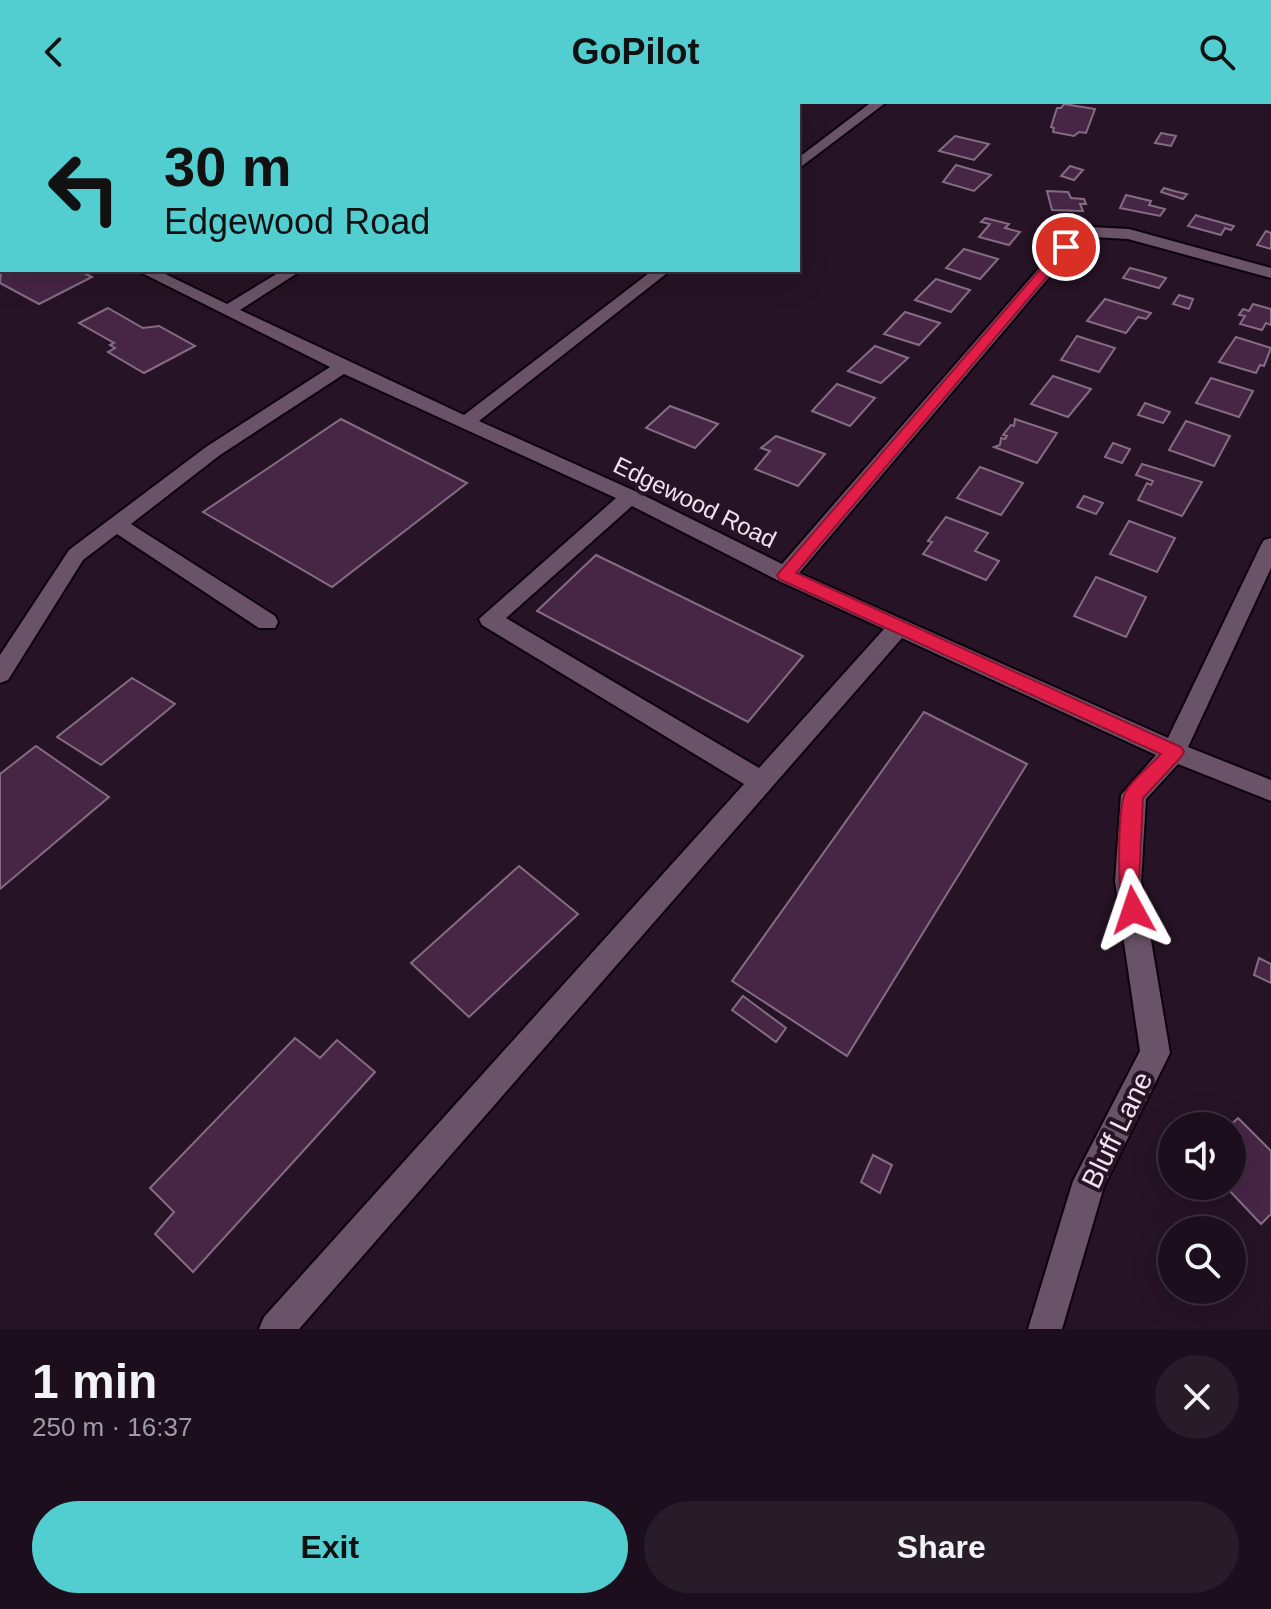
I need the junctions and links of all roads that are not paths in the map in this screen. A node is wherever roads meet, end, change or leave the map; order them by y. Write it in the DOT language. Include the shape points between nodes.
graph roads {
  1 [pos="877,104"];
  2 [pos="800,163"];
  3 [pos="148,272"];
  4 [pos="291,272"];
  5 [pos="660,272"];
  6 [pos="1271,273"];
  7 [pos="227,311"];
  8 [pos="343,367"];
  9 [pos="465,423"];
  10 [pos="630,497"];
  11 [pos="115,523"];
  12 [pos="1271,545"];
  13 [pos="785,575"];
  14 [pos="267,622"];
  15 [pos="899,627"];
  16 [pos="0,674"];
  17 [pos="1174,752"];
  18 [pos="762,782"];
  19 [pos="1271,791"];
  20 [pos="276,1329"];
  21 [pos="1045,1329"];
  1 -- 2 [label="street"];
  3 -- 7 [label="street, Edgewood Road"];
  4 -- 7 [label="street"];
  5 -- 9 [label="street"];
  6 -- 13 [label="street" via="1129,234 1090,232 1066,247"];
  7 -- 8 [label="street, Edgewood Road"];
  8 -- 9 [label="street, Edgewood Road"];
  8 -- 11 [label="street" via="213,451"];
  9 -- 10 [label="street, Edgewood Road"];
  10 -- 13 [label="street, Edgewood Road"];
  10 -- 18 [label="street" via="490,619"];
  11 -- 14 [label="street"];
  11 -- 16 [label="street" via="76,555"];
  12 -- 17 [label="street, Bluff Lane"];
  13 -- 15 [label="street, Edgewood Road"];
  15 -- 17 [label="street, Edgewood Road"];
  15 -- 18 [label="street"];
  17 -- 19 [label="street, Edgewood Road"];
  17 -- 21 [label="street, Bluff Lane" via="1134,795 1128,881 1155,1053 1089,1181"];
  18 -- 20 [label="street"];
}
